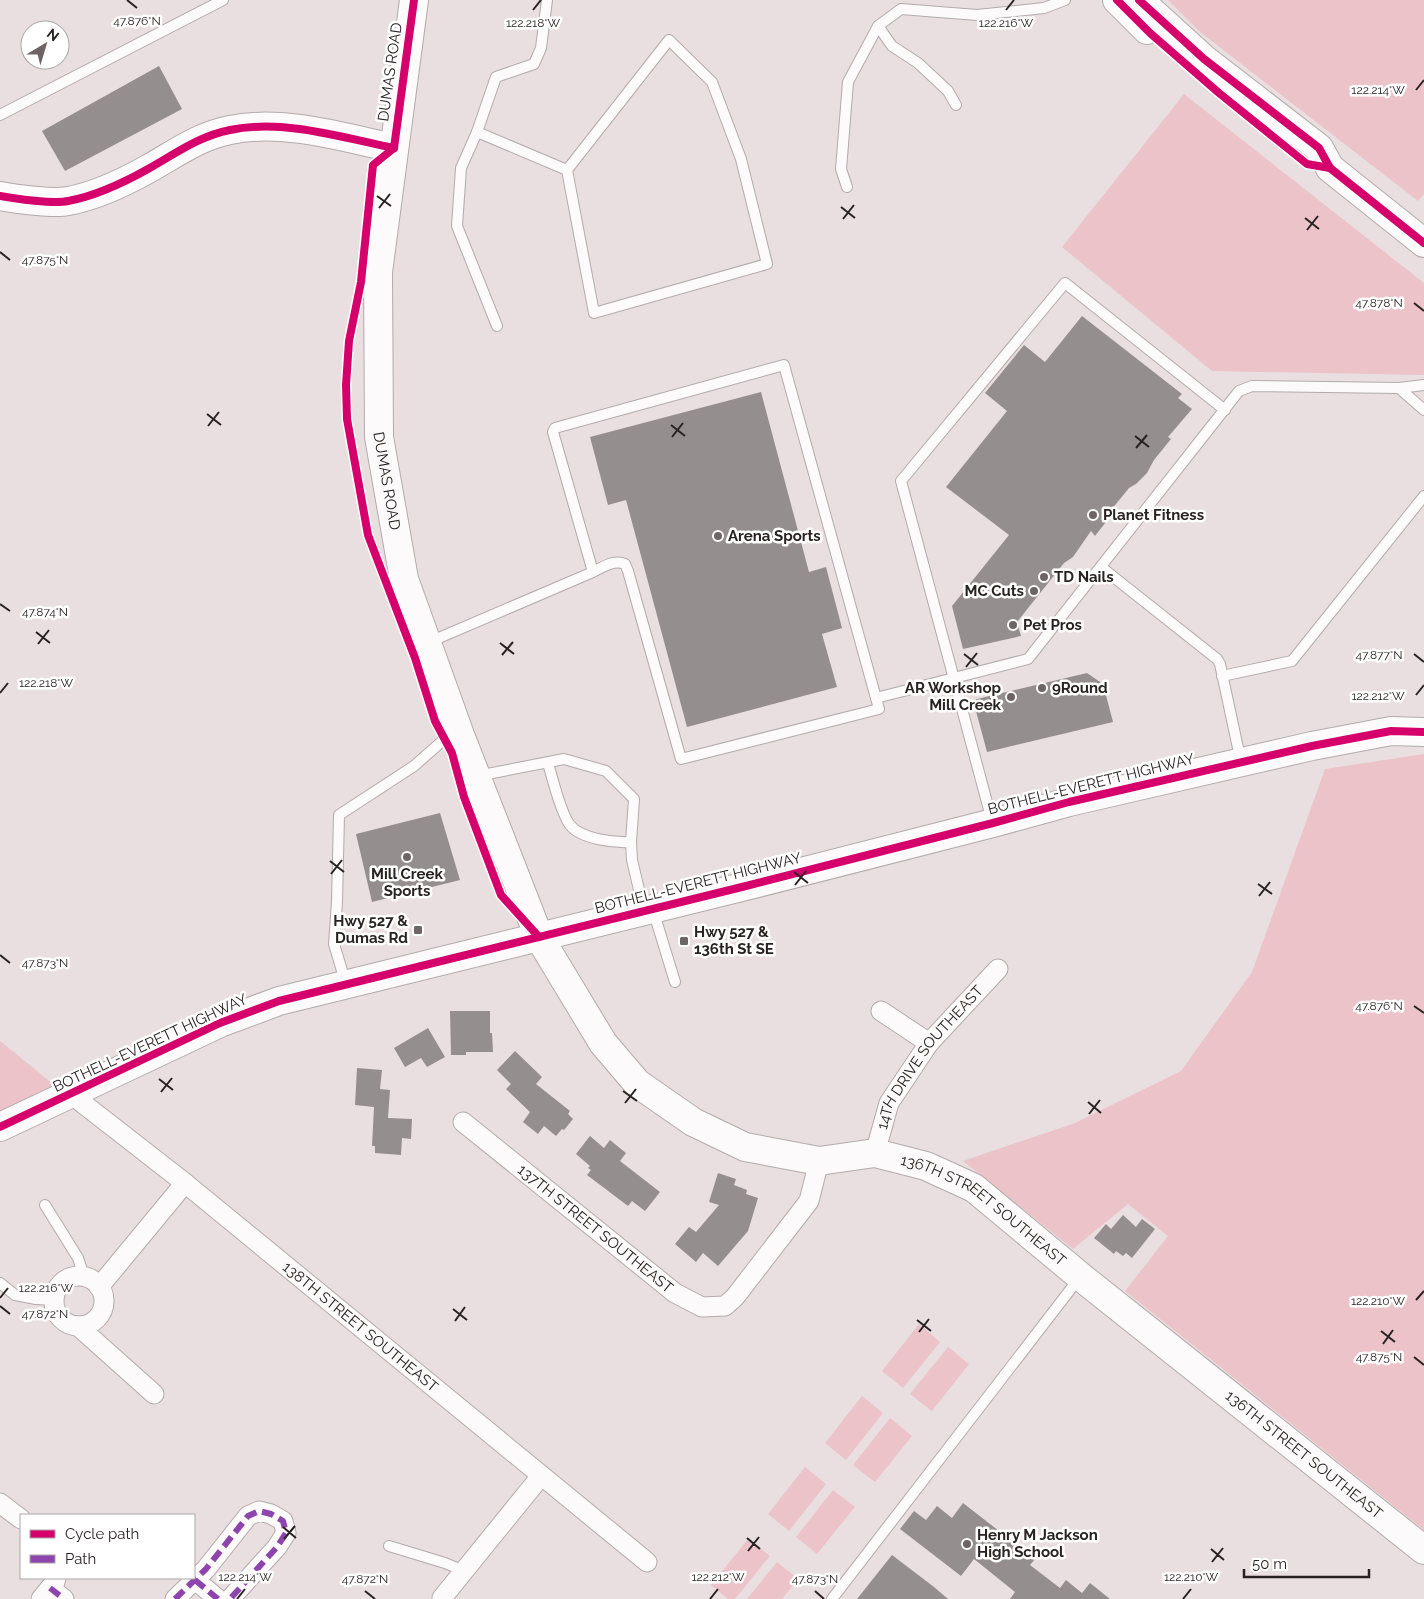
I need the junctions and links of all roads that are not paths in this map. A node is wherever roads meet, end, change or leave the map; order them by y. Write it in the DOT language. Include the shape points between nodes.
graph roads {
  1 [pos="223,0"];
  2 [pos="414,0"];
  3 [pos="547,0"];
  4 [pos="1065,0"];
  5 [pos="1118,0"];
  6 [pos="1139,0"];
  7 [pos="878,26"];
  8 [pos="956,105"];
  9 [pos="0,115"];
  10 [pos="477,132"];
  11 [pos="394,148"];
  12 [pos="1330,168"];
  13 [pos="567,170"];
  14 [pos="847,186"];
  15 [pos="0,196"];
  16 [pos="1424,244"];
  17 [pos="497,326"];
  18 [pos="1424,385"];
  19 [pos="1399,388"];
  20 [pos="1225,410"];
  21 [pos="1424,410"];
  22 [pos="1424,496"];
  23 [pos="1101,567"];
  24 [pos="593,572"];
  25 [pos="427,644"];
  26 [pos="1222,676"];
  27 [pos="955,677"];
  28 [pos="876,698"];
  29 [pos="457,728"];
  30 [pos="1424,732"];
  31 [pos="1241,762"];
  32 [pos="548,763"];
  33 [pos="476,777"];
  34 [pos="992,823"];
  35 [pos="631,842"];
  36 [pos="648,910"];
  37 [pos="539,938"];
  38 [pos="998,968"];
  39 [pos="675,982"];
  40 [pos="346,984"];
  41 [pos="881,1010"];
  42 [pos="929,1043"];
  43 [pos="72,1095"];
  44 [pos="464,1122"];
  45 [pos="0,1127"];
  46 [pos="875,1152"];
  47 [pos="819,1161"];
  48 [pos="185,1183"];
  49 [pos="45,1205"];
  50 [pos="82,1277"];
  51 [pos="1081,1277"];
  52 [pos="0,1283"];
  53 [pos="100,1287"];
  54 [pos="54,1300"];
  55 [pos="78,1326"];
  56 [pos="154,1394"];
  57 [pos="541,1476"];
  58 [pos="0,1503"];
  59 [pos="20,1518"];
  60 [pos="389,1546"];
  61 [pos="1424,1550"];
  62 [pos="647,1562"];
  63 [pos="464,1571"];
  64 [pos="195,1580"];
  65 [pos="442,1598"];
  66 [pos="176,1599"];
  67 [pos="218,1599"];
  68 [pos="230,1599"];
  69 [pos="832,1599"];
  1 -- 9 [label="lane"];
  2 -- 11 [label="street, DUMAS ROAD"];
  3 -- 10 [label="lane" via="541,48 534,64 496,77"];
  4 -- 7 [label="lane" via="1044,8 977,15 901,9"];
  5 -- 12 [label="street" via="1150,33 1219,93 1307,164"];
  6 -- 12 [label="street" via="1204,59 1319,148"];
  7 -- 8 [label="lane" via="892,46 918,63 948,91"];
  7 -- 14 [label="lane" via="848,82 841,169"];
  10 -- 13 [label="lane"];
  10 -- 17 [label="lane" via="462,168 457,226"];
  11 -- 15 [label="street" via="302,130 265,126 230,130 205,136 109,189 66,201"];
  11 -- 25 [label="street, DUMAS ROAD" via="378,272 380,437 404,579"];
  12 -- 16 [label="street"];
  13 -- 13 [label="lane" via="669,40 712,82 741,159 766,264 594,314"];
  18 -- 19 [label="lane"];
  19 -- 20 [label="lane" via="1252,386 1239,391"];
  19 -- 21 [label="lane"];
  20 -- 23 [label="lane"];
  20 -- 27 [label="lane" via="1065,283 901,481"];
  22 -- 26 [label="lane" via="1292,661"];
  23 -- 26 [label="lane" via="1217,659"];
  23 -- 27 [label="lane" via="1028,659"];
  24 -- 25 [label="lane"];
  24 -- 28 [label="lane" via="612,563 620,561 625,564 682,759 879,709"];
  24 -- 28 [label="lane" via="553,432 555,428 784,365"];
  25 -- 29 [label="street, DUMAS ROAD"];
  26 -- 31 [label="lane"];
  27 -- 28 [label="lane"];
  27 -- 34 [label="lane"];
  29 -- 33 [label="street, DUMAS ROAD"];
  29 -- 40 [label="lane" via="414,766 339,815 334,944"];
  30 -- 31 [label="street, BOTHELL-EVERETT HIGHWAY" via="1391,731"];
  31 -- 34 [label="street, BOTHELL-EVERETT HIGHWAY"];
  32 -- 33 [label="lane"];
  32 -- 35 [label="lane" via="570,825 595,838 616,843"];
  32 -- 35 [label="lane" via="564,759 606,771 634,799"];
  33 -- 37 [label="street, DUMAS ROAD"];
  34 -- 36 [label="street, BOTHELL-EVERETT HIGHWAY"];
  35 -- 36 [label="lane" via="632,860"];
  36 -- 37 [label="street, BOTHELL-EVERETT HIGHWAY"];
  36 -- 39 [label="lane"];
  37 -- 40 [label="street, BOTHELL-EVERETT HIGHWAY"];
  37 -- 47 [label="street, 136TH STREET SOUTHEAST" via="602,1043 638,1083 692,1122 745,1147"];
  38 -- 42 [label="street, 14TH DRIVE SOUTHEAST"];
  40 -- 43 [label="street, BOTHELL-EVERETT HIGHWAY" via="279,1001 220,1023"];
  41 -- 42 [label="street"];
  42 -- 46 [label="street, 14TH DRIVE SOUTHEAST" via="889,1103"];
  43 -- 45 [label="street, BOTHELL-EVERETT HIGHWAY"];
  43 -- 48 [label="street, 138TH STREET SOUTHEAST"];
  44 -- 47 [label="street, 137TH STREET SOUTHEAST" via="675,1293 702,1307 725,1306 735,1297 808,1201"];
  46 -- 47 [label="street, 136TH STREET SOUTHEAST"];
  46 -- 51 [label="street, 136TH STREET SOUTHEAST" via="926,1166 974,1188"];
  48 -- 53 [label="street"];
  48 -- 57 [label="street, 138TH STREET SOUTHEAST"];
  49 -- 50 [label="lane" via="78,1258"];
  50 -- 53 [label="street" via="93,1280"];
  50 -- 54 [label="street" via="62,1282"];
  51 -- 61 [label="street, 136TH STREET SOUTHEAST"];
  51 -- 69 [label="lane"];
  52 -- 54 [label="lane" via="15,1294"];
  53 -- 55 [label="street" via="104,1302 99,1316 93,1322"];
  54 -- 55 [label="street" via="62,1320"];
  55 -- 56 [label="street"];
  57 -- 62 [label="street, 138TH STREET SOUTHEAST"];
  57 -- 63 [label="street"];
  58 -- 59 [label="street"];
  60 -- 63 [label="lane"];
  63 -- 65 [label="street"];
  64 -- 66 [label="street"];
  64 -- 67 [label="street"];
  64 -- 68 [label="street" via="248,1516 259,1511 283,1521 286,1534 277,1548"];
}
